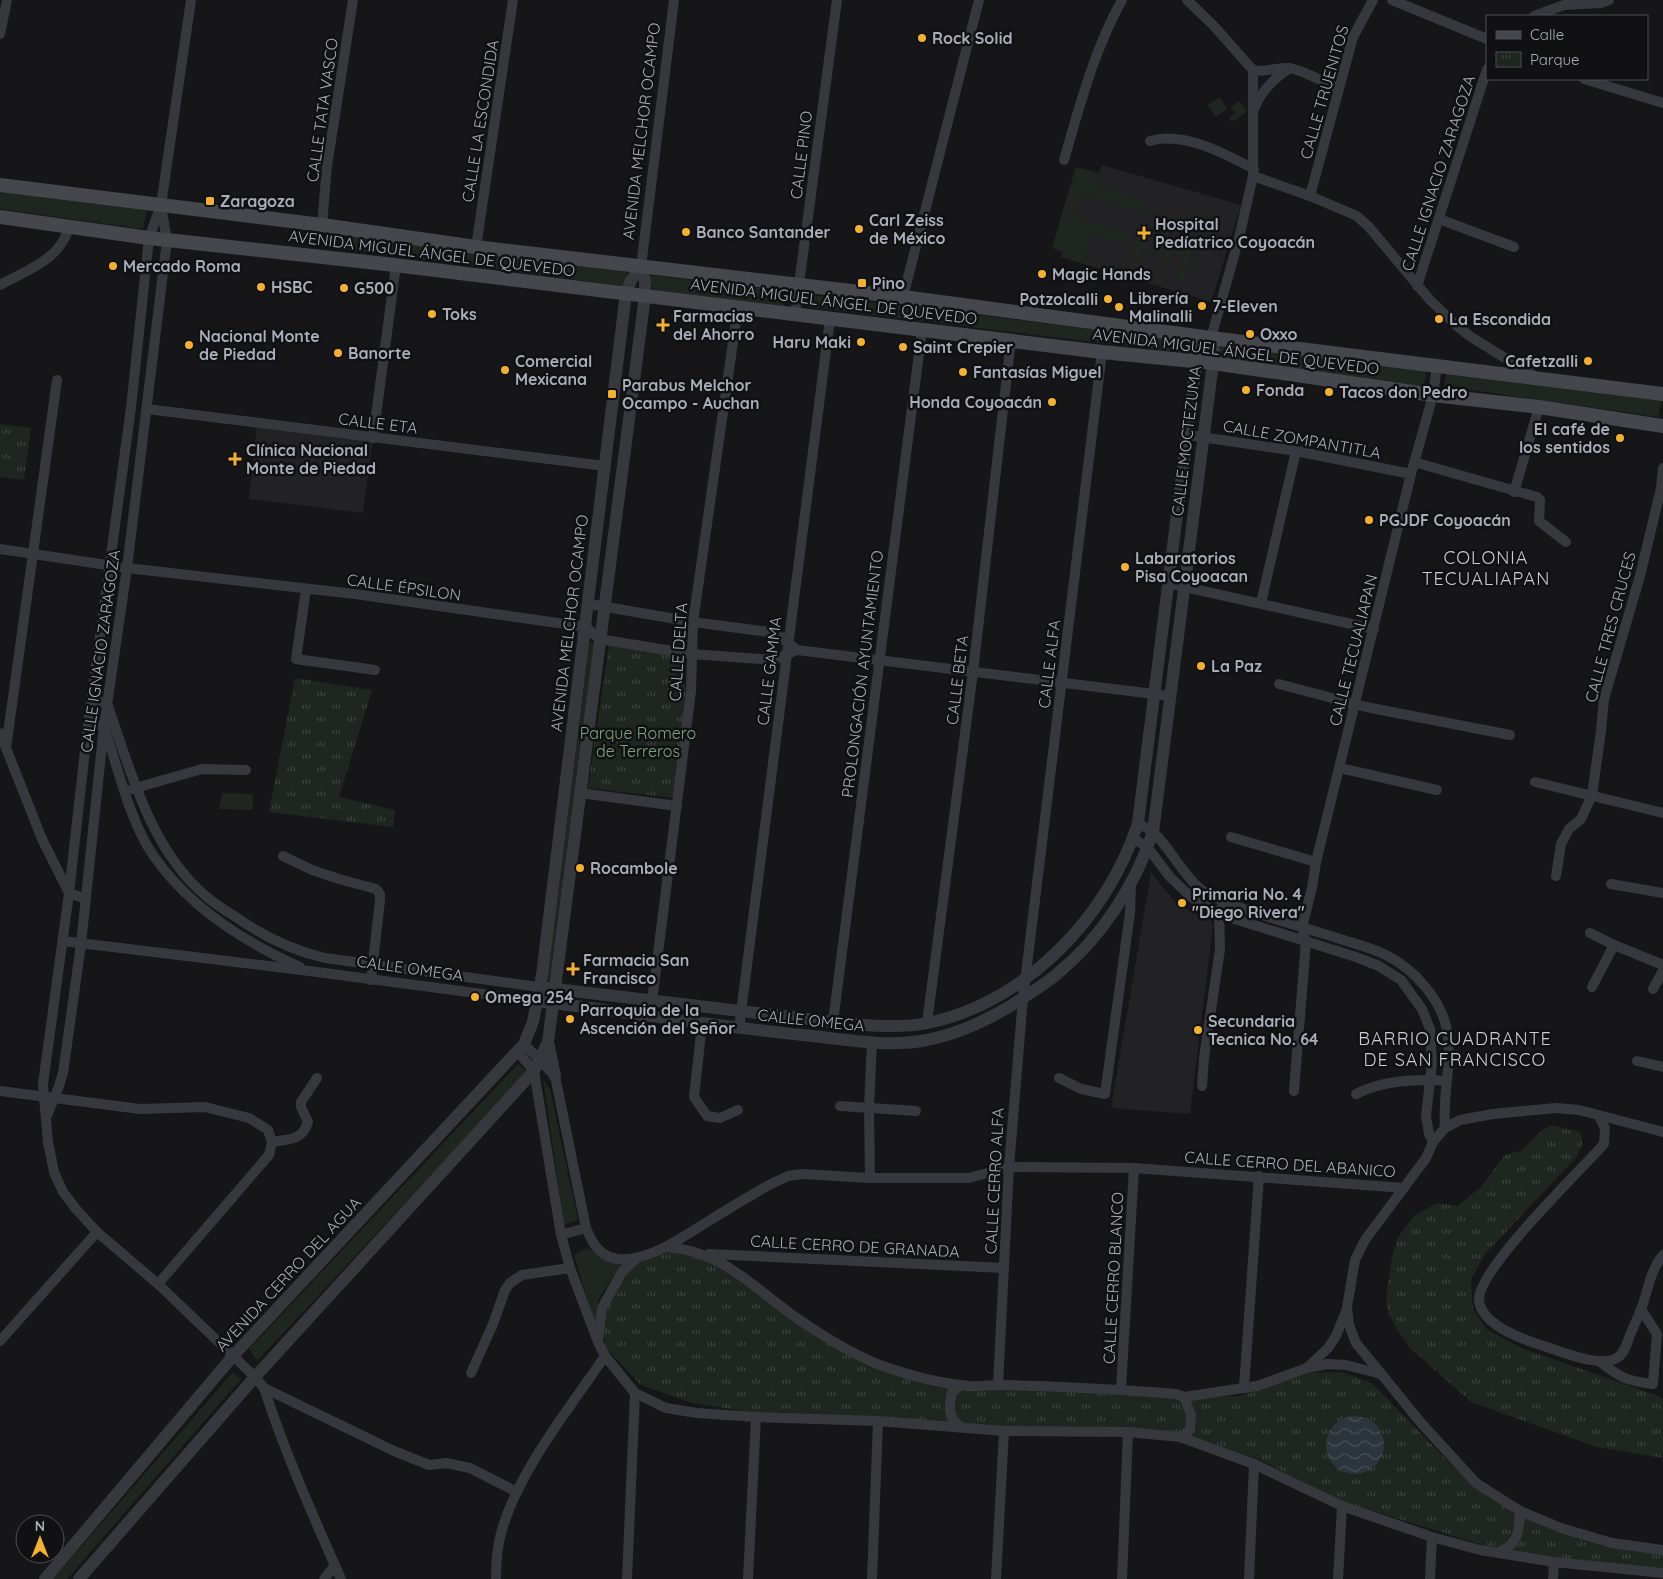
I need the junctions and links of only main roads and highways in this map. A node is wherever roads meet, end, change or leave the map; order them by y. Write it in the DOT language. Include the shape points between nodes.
graph roads {
  1 [pos="0,185"];
  2 [pos="0,217"];
  3 [pos="1663,394"];
  4 [pos="1663,426"];
  1 -- 3 [label="main road, AVENIDA MIGUEL ÁNGEL DE QUEVEDO"];
  2 -- 4 [label="main road, AVENIDA MIGUEL ÁNGEL DE QUEVEDO" via="149,238 1213,363"];
}
